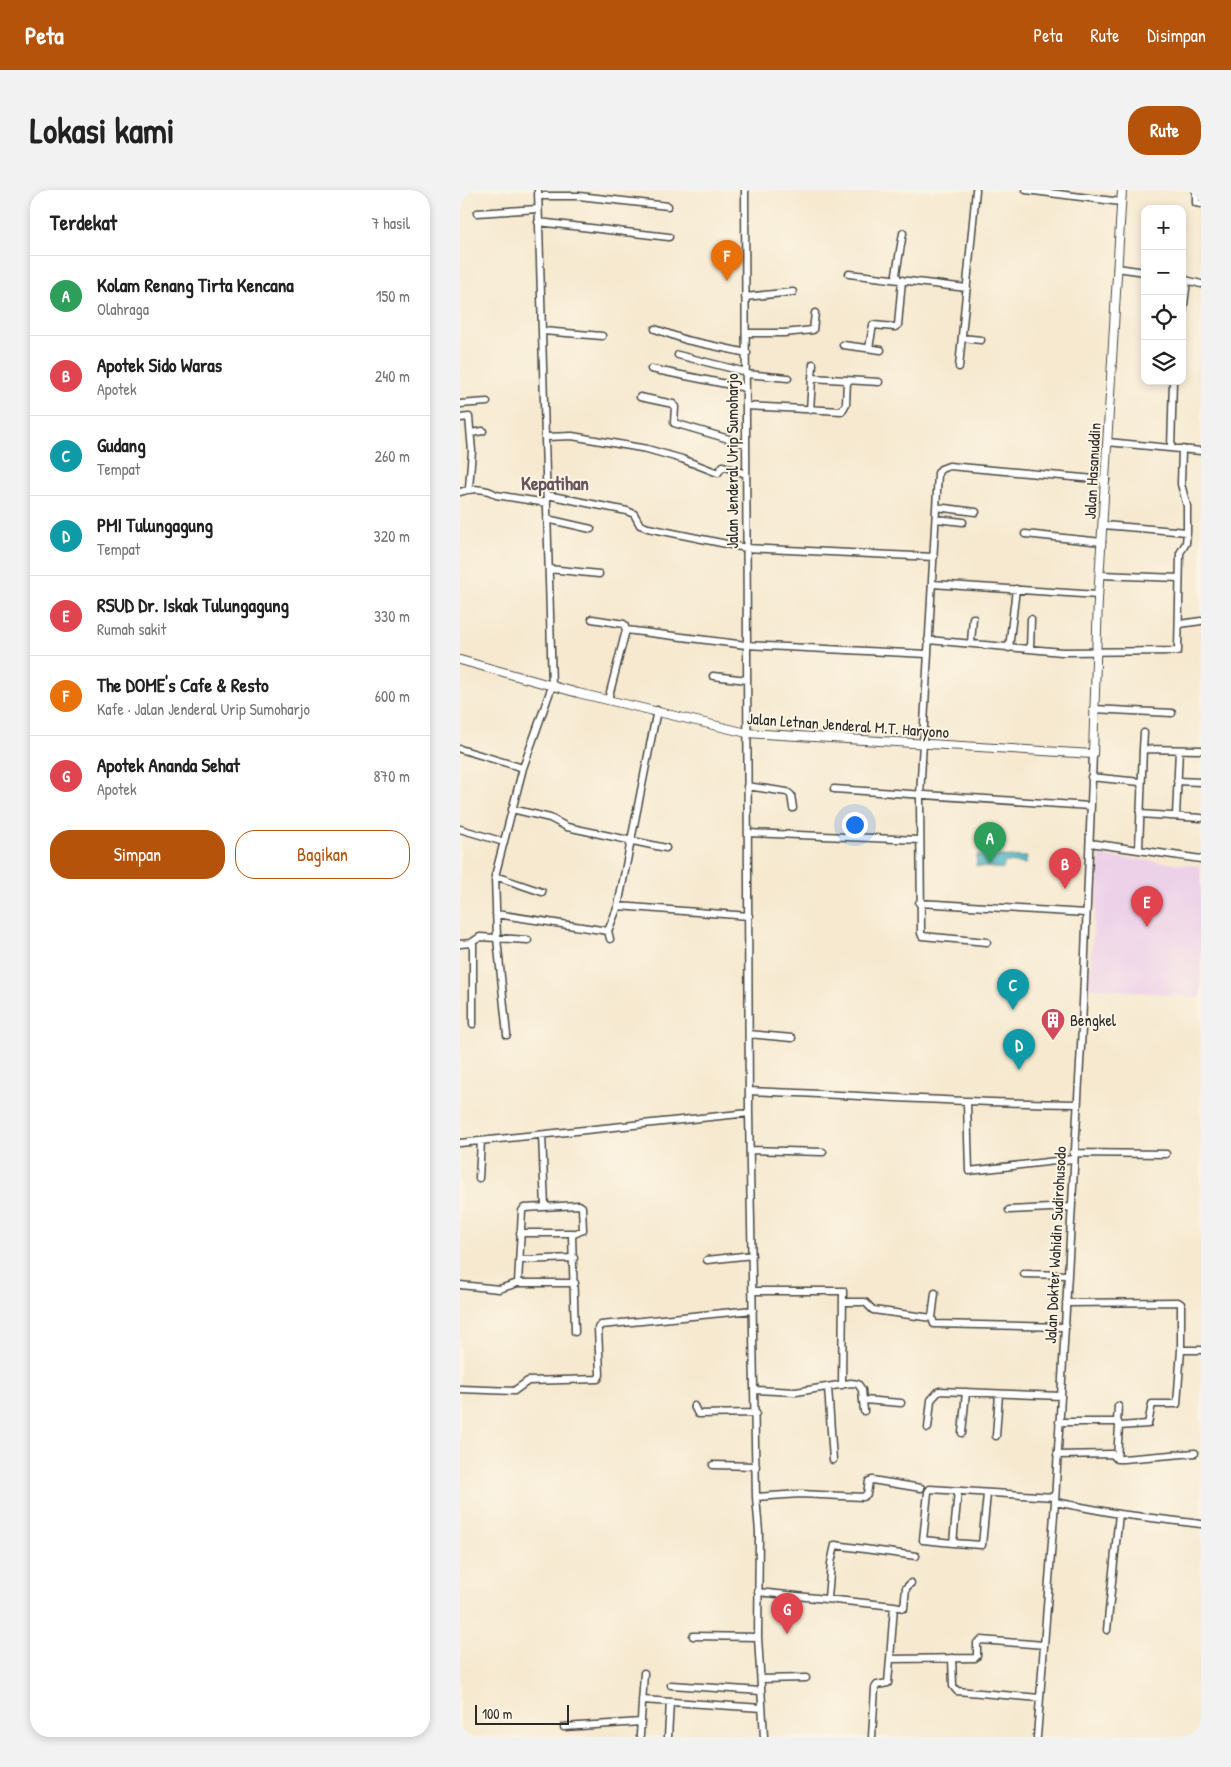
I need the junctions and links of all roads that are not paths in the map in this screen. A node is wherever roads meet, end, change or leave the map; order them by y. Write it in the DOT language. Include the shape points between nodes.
graph roads {
  1 [pos="745,190"];
  2 [pos="976,190"];
  3 [pos="1026,190"];
  4 [pos="1122,190"];
  5 [pos="1196,190"];
  6 [pos="538,193"];
  7 [pos="1121,202"];
  8 [pos="1201,204"];
  9 [pos="668,206"];
  10 [pos="538,209"];
  11 [pos="477,213"];
  12 [pos="538,222"];
  13 [pos="903,233"];
  14 [pos="669,237"];
  15 [pos="1117,268"];
  16 [pos="1141,271"];
  17 [pos="849,274"];
  18 [pos="900,280"];
  19 [pos="1186,280"];
  20 [pos="1201,284"];
  21 [pos="967,288"];
  22 [pos="793,292"];
  23 [pos="745,297"];
  24 [pos="815,313"];
  25 [pos="655,329"];
  26 [pos="543,331"];
  27 [pos="746,333"];
  28 [pos="602,336"];
  29 [pos="962,338"];
  30 [pos="981,340"];
  31 [pos="843,345"];
  32 [pos="869,348"];
  33 [pos="882,350"];
  34 [pos="746,353"];
  35 [pos="678,356"];
  36 [pos="814,364"];
  37 [pos="960,367"];
  38 [pos="651,369"];
  39 [pos="746,373"];
  40 [pos="788,378"];
  41 [pos="812,378"];
  42 [pos="847,380"];
  43 [pos="879,382"];
  44 [pos="1173,385"];
  45 [pos="746,388"];
  46 [pos="640,397"];
  47 [pos="487,402"];
  48 [pos="460,404"];
  49 [pos="746,406"];
  50 [pos="810,410"];
  51 [pos="460,418"];
  52 [pos="483,431"];
  53 [pos="471,433"];
  54 [pos="546,437"];
  55 [pos="1107,442"];
  56 [pos="746,444"];
  57 [pos="1171,448"];
  58 [pos="1182,449"];
  59 [pos="1201,451"];
  60 [pos="746,474"];
  61 [pos="1106,480"];
  62 [pos="469,488"];
  63 [pos="460,492"];
  64 [pos="547,495"];
  65 [pos="547,503"];
  66 [pos="936,507"];
  67 [pos="976,512"];
  68 [pos="547,519"];
  69 [pos="936,519"];
  70 [pos="963,522"];
  71 [pos="1103,525"];
  72 [pos="591,529"];
  73 [pos="1187,532"];
  74 [pos="1025,534"];
  75 [pos="1102,542"];
  76 [pos="746,548"];
  77 [pos="934,557"];
  78 [pos="549,569"];
  79 [pos="599,574"];
  80 [pos="1100,575"];
  81 [pos="1179,578"];
  82 [pos="932,584"];
  83 [pos="1016,589"];
  84 [pos="1098,595"];
  85 [pos="973,618"];
  86 [pos="592,619"];
  87 [pos="1031,620"];
  88 [pos="1201,621"];
  89 [pos="1180,624"];
  90 [pos="626,630"];
  91 [pos="928,640"];
  92 [pos="971,643"];
  93 [pos="746,645"];
  94 [pos="1009,648"];
  95 [pos="1030,649"];
  96 [pos="1096,651"];
  97 [pos="927,654"];
  98 [pos="460,660"];
  99 [pos="713,676"];
  100 [pos="747,680"];
  101 [pos="552,686"];
  102 [pos="608,700"];
  103 [pos="1093,709"];
  104 [pos="657,710"];
  105 [pos="1172,713"];
  106 [pos="747,733"];
  107 [pos="1144,733"];
  108 [pos="924,743"];
  109 [pos="1143,748"];
  110 [pos="460,749"];
  111 [pos="1179,750"];
  112 [pos="1201,750"];
  113 [pos="1093,754"];
  114 [pos="523,768"];
  115 [pos="1091,778"];
  116 [pos="1177,781"];
  117 [pos="1140,782"];
  118 [pos="1201,782"];
  119 [pos="747,786"];
  120 [pos="834,789"];
  121 [pos="920,796"];
  122 [pos="1090,806"];
  123 [pos="793,808"];
  124 [pos="512,809"];
  125 [pos="1140,814"];
  126 [pos="1176,816"];
  127 [pos="1201,818"];
  128 [pos="460,829"];
  129 [pos="748,833"];
  130 [pos="920,840"];
  131 [pos="504,842"];
  132 [pos="632,842"];
  133 [pos="1090,843"];
  134 [pos="1139,847"];
  135 [pos="666,848"];
  136 [pos="1201,858"];
  137 [pos="495,876"];
  138 [pos="542,892"];
  139 [pos="919,903"];
  140 [pos="618,906"];
  141 [pos="1086,913"];
  142 [pos="496,914"];
  143 [pos="749,916"];
  144 [pos="608,931"];
  145 [pos="497,938"];
  146 [pos="610,939"];
  147 [pos="528,940"];
  148 [pos="473,942"];
  149 [pos="987,942"];
  150 [pos="460,944"];
  151 [pos="473,1024"];
  152 [pos="749,1034"];
  153 [pos="507,1035"];
  154 [pos="792,1038"];
  155 [pos="749,1091"];
  156 [pos="967,1103"];
  157 [pos="1076,1104"];
  158 [pos="749,1113"];
  159 [pos="542,1135"];
  160 [pos="481,1141"];
  161 [pos="460,1143"];
  162 [pos="751,1150"];
  163 [pos="823,1152"];
  164 [pos="1166,1154"];
  165 [pos="1073,1156"];
  166 [pos="480,1178"];
  167 [pos="545,1207"];
  168 [pos="1070,1207"];
  169 [pos="1009,1210"];
  170 [pos="520,1233"];
  171 [pos="573,1233"];
  172 [pos="752,1255"];
  173 [pos="574,1258"];
  174 [pos="519,1260"];
  175 [pos="708,1260"];
  176 [pos="1024,1274"];
  177 [pos="1067,1275"];
  178 [pos="518,1283"];
  179 [pos="575,1283"];
  180 [pos="460,1285"];
  181 [pos="753,1291"];
  182 [pos="935,1293"];
  183 [pos="843,1302"];
  184 [pos="1066,1303"];
  185 [pos="753,1310"];
  186 [pos="932,1318"];
  187 [pos="1064,1327"];
  188 [pos="575,1332"];
  189 [pos="1182,1350"];
  190 [pos="1201,1350"];
  191 [pos="842,1385"];
  192 [pos="828,1387"];
  193 [pos="460,1389"];
  194 [pos="756,1390"];
  195 [pos="966,1392"];
  196 [pos="999,1394"];
  197 [pos="1060,1396"];
  198 [pos="864,1400"];
  199 [pos="901,1403"];
  200 [pos="694,1406"];
  201 [pos="1118,1406"];
  202 [pos="864,1411"];
  203 [pos="756,1413"];
  204 [pos="1059,1422"];
  205 [pos="1118,1424"];
  206 [pos="928,1428"];
  207 [pos="962,1433"];
  208 [pos="996,1436"];
  209 [pos="1195,1452"];
  210 [pos="1057,1455"];
  211 [pos="1117,1459"];
  212 [pos="833,1460"];
  213 [pos="713,1465"];
  214 [pos="756,1466"];
  215 [pos="920,1488"];
  216 [pos="958,1491"];
  217 [pos="987,1494"];
  218 [pos="756,1497"];
  219 [pos="1054,1500"];
  220 [pos="1119,1514"];
  221 [pos="1201,1524"];
  222 [pos="953,1543"];
  223 [pos="916,1556"];
  224 [pos="911,1583"];
  225 [pos="758,1592"];
  226 [pos="828,1598"];
  227 [pos="894,1606"];
  228 [pos="1107,1630"];
  229 [pos="693,1636"];
  230 [pos="758,1637"];
  231 [pos="1044,1645"];
  232 [pos="952,1658"];
  233 [pos="890,1659"];
  234 [pos="644,1673"];
  235 [pos="806,1678"];
  236 [pos="761,1679"];
  237 [pos="671,1685"];
  238 [pos="762,1691"];
  239 [pos="1040,1698"];
  240 [pos="642,1700"];
  241 [pos="670,1702"];
  242 [pos="762,1708"];
  243 [pos="641,1722"];
  244 [pos="564,1727"];
  245 [pos="640,1735"];
  246 [pos="668,1737"];
  247 [pos="764,1737"];
  248 [pos="872,1737"];
  249 [pos="1037,1737"];
  1 -- 23 [label="street, Jalan Jenderal Urip Sumoharjo"];
  2 -- 21 [label="street"];
  3 -- 7 [label="street"];
  4 -- 7 [label="main road, Jalan Hasanuddin"];
  5 -- 8 [label="street" via="1196,203"];
  6 -- 9 [label="street"];
  6 -- 10 [label="street"];
  7 -- 15 [label="main road, Jalan Hasanuddin"];
  10 -- 11 [label="street"];
  10 -- 12 [label="street"];
  12 -- 14 [label="street"];
  12 -- 26 [label="street"];
  13 -- 18 [label="street" via="896,274"];
  15 -- 16 [label="street"];
  15 -- 55 [label="main road, Jalan Hasanuddin"];
  17 -- 18 [label="street"];
  18 -- 21 [label="street"];
  18 -- 32 [label="street" via="898,325 873,325"];
  19 -- 20 [label="street"];
  21 -- 29 [label="street"];
  22 -- 23 [label="street"];
  23 -- 27 [label="street, Jalan Jenderal Urip Sumoharjo"];
  24 -- 27 [label="street" via="813,330"];
  25 -- 34 [label="street" via="686,340"];
  26 -- 28 [label="street"];
  26 -- 54 [label="street"];
  27 -- 34 [label="street, Jalan Jenderal Urip Sumoharjo"];
  29 -- 30 [label="street"];
  29 -- 37 [label="street"];
  31 -- 32 [label="street"];
  32 -- 33 [label="street"];
  34 -- 39 [label="street, Jalan Jenderal Urip Sumoharjo"];
  35 -- 39 [label="street"];
  36 -- 41 [label="street"];
  38 -- 45 [label="street"];
  39 -- 40 [label="street"];
  39 -- 45 [label="street, Jalan Jenderal Urip Sumoharjo"];
  41 -- 42 [label="street"];
  41 -- 50 [label="street"];
  42 -- 43 [label="street"];
  42 -- 50 [label="street" via="846,404 842,411"];
  44 -- 57 [label="street"];
  45 -- 49 [label="street, Jalan Jenderal Urip Sumoharjo"];
  46 -- 56 [label="street" via="673,404 674,423"];
  47 -- 48 [label="street"];
  49 -- 50 [label="street"];
  49 -- 56 [label="street, Jalan Jenderal Urip Sumoharjo"];
  51 -- 53 [label="street" via="469,417"];
  52 -- 53 [label="street"];
  53 -- 62 [label="street"];
  54 -- 60 [label="street" via="572,436 647,450 718,473 723,466"];
  54 -- 64 [label="street"];
  55 -- 57 [label="street"];
  55 -- 61 [label="main road, Jalan Hasanuddin"];
  56 -- 60 [label="street, Jalan Jenderal Urip Sumoharjo"];
  57 -- 58 [label="street"];
  58 -- 59 [label="street"];
  58 -- 73 [label="street" via="1181,484 1187,506"];
  60 -- 76 [label="street, Jalan Jenderal Urip Sumoharjo"];
  61 -- 66 [label="street" via="944,467 938,473"];
  61 -- 71 [label="main road, Jalan Hasanuddin"];
  62 -- 63 [label="street"];
  62 -- 65 [label="street"];
  64 -- 65 [label="street"];
  64 -- 76 [label="street" via="627,511 634,514 640,525 648,528"];
  65 -- 68 [label="street"];
  66 -- 67 [label="street"];
  66 -- 69 [label="street"];
  68 -- 72 [label="street"];
  68 -- 78 [label="street"];
  69 -- 70 [label="street"];
  69 -- 77 [label="street"];
  71 -- 73 [label="street"];
  71 -- 75 [label="main road, Jalan Hasanuddin"];
  73 -- 81 [label="street" via="1186,543 1180,553"];
  74 -- 75 [label="street"];
  75 -- 80 [label="main road, Jalan Hasanuddin"];
  76 -- 77 [label="street"];
  76 -- 93 [label="street, Jalan Jenderal Urip Sumoharjo"];
  77 -- 82 [label="street"];
  78 -- 79 [label="street"];
  78 -- 101 [label="street"];
  80 -- 81 [label="street"];
  80 -- 84 [label="main road, Jalan Hasanuddin"];
  81 -- 89 [label="street"];
  82 -- 83 [label="street"];
  82 -- 91 [label="street"];
  83 -- 84 [label="street"];
  83 -- 94 [label="street"];
  84 -- 96 [label="main road, Jalan Hasanuddin"];
  85 -- 92 [label="street"];
  86 -- 90 [label="street" via="624,624"];
  87 -- 95 [label="street"];
  88 -- 89 [label="street"];
  89 -- 96 [label="street" via="1178,652"];
  90 -- 93 [label="street"];
  90 -- 102 [label="street"];
  91 -- 92 [label="street"];
  91 -- 97 [label="street"];
  92 -- 94 [label="street"];
  93 -- 97 [label="street"];
  93 -- 100 [label="street, Jalan Jenderal Urip Sumoharjo"];
  94 -- 95 [label="street"];
  95 -- 96 [label="street"];
  96 -- 103 [label="main road, Jalan Hasanuddin"];
  97 -- 108 [label="street"];
  98 -- 101 [label="main road, Jalan Letnan Jenderal M.T. Haryono"];
  99 -- 100 [label="street"];
  100 -- 106 [label="street, Jalan Jenderal Urip Sumoharjo"];
  101 -- 102 [label="main road, Jalan Letnan Jenderal M.T. Haryono"];
  101 -- 114 [label="street"];
  102 -- 104 [label="main road, Jalan Letnan Jenderal M.T. Haryono"];
  103 -- 105 [label="street"];
  103 -- 113 [label="main road, Jalan Hasanuddin"];
  104 -- 106 [label="main road, Jalan Letnan Jenderal M.T. Haryono"];
  104 -- 132 [label="street"];
  106 -- 108 [label="main road, Jalan Letnan Jenderal M.T. Haryono"];
  106 -- 119 [label="street, Jalan Jenderal Urip Sumoharjo"];
  107 -- 109 [label="street"];
  108 -- 113 [label="main road, Jalan Letnan Jenderal M.T. Haryono"];
  108 -- 121 [label="street"];
  109 -- 111 [label="street"];
  109 -- 117 [label="street"];
  110 -- 114 [label="street"];
  111 -- 112 [label="street"];
  111 -- 116 [label="street"];
  113 -- 115 [label="street, Jalan Dokter Wahidin Sudirohusodo"];
  114 -- 124 [label="street"];
  115 -- 117 [label="street"];
  115 -- 122 [label="street, Jalan Dokter Wahidin Sudirohusodo"];
  116 -- 118 [label="street"];
  116 -- 126 [label="street"];
  117 -- 125 [label="street"];
  119 -- 123 [label="street" via="787,792 791,795"];
  119 -- 129 [label="street, Jalan Jenderal Urip Sumoharjo"];
  120 -- 121 [label="street"];
  121 -- 122 [label="street"];
  121 -- 130 [label="street"];
  122 -- 133 [label="street, Jalan Dokter Wahidin Sudirohusodo"];
  124 -- 131 [label="street"];
  124 -- 132 [label="street" via="550,818 567,827"];
  125 -- 126 [label="street"];
  125 -- 134 [label="street"];
  126 -- 127 [label="street"];
  128 -- 131 [label="street"];
  129 -- 130 [label="street"];
  129 -- 143 [label="street, Jalan Jenderal Urip Sumoharjo"];
  130 -- 139 [label="street"];
  131 -- 137 [label="street"];
  132 -- 135 [label="street"];
  132 -- 140 [label="street"];
  133 -- 136 [label="street"];
  133 -- 141 [label="street, Jalan Dokter Wahidin Sudirohusodo"];
  137 -- 138 [label="street"];
  137 -- 142 [label="street"];
  139 -- 141 [label="street"];
  139 -- 149 [label="street" via="922,936"];
  140 -- 143 [label="street"];
  140 -- 144 [label="street"];
  141 -- 157 [label="street, Jalan Dokter Wahidin Sudirohusodo"];
  142 -- 144 [label="street"];
  142 -- 145 [label="street"];
  143 -- 152 [label="street, Jalan Jenderal Urip Sumoharjo"];
  144 -- 146 [label="street"];
  145 -- 147 [label="street"];
  145 -- 148 [label="street" via="480,937"];
  145 -- 153 [label="street"];
  148 -- 150 [label="street"];
  148 -- 151 [label="street"];
  152 -- 154 [label="street"];
  152 -- 155 [label="street, Jalan Jenderal Urip Sumoharjo"];
  155 -- 156 [label="street" via="913,1097"];
  155 -- 158 [label="street, Jalan Jenderal Urip Sumoharjo"];
  156 -- 157 [label="street"];
  156 -- 165 [label="street" via="969,1171"];
  157 -- 165 [label="street, Jalan Dokter Wahidin Sudirohusodo"];
  158 -- 159 [label="street"];
  158 -- 162 [label="street, Jalan Jenderal Urip Sumoharjo"];
  159 -- 160 [label="street"];
  159 -- 167 [label="street"];
  160 -- 161 [label="street"];
  160 -- 166 [label="street"];
  162 -- 163 [label="street"];
  162 -- 172 [label="street, Jalan Jenderal Urip Sumoharjo"];
  164 -- 165 [label="street"];
  165 -- 168 [label="street, Jalan Dokter Wahidin Sudirohusodo"];
  167 -- 170 [label="street" via="523,1209"];
  167 -- 171 [label="street" via="580,1206 583,1230"];
  168 -- 169 [label="street"];
  168 -- 177 [label="street, Jalan Dokter Wahidin Sudirohusodo"];
  170 -- 171 [label="street"];
  170 -- 174 [label="street"];
  171 -- 173 [label="street"];
  172 -- 175 [label="street"];
  172 -- 181 [label="street, Jalan Jenderal Urip Sumoharjo"];
  173 -- 174 [label="street"];
  173 -- 179 [label="street"];
  174 -- 178 [label="street"];
  176 -- 177 [label="street"];
  177 -- 184 [label="street, Jalan Dokter Wahidin Sudirohusodo"];
  178 -- 179 [label="street"];
  178 -- 180 [label="street" via="499,1289"];
  179 -- 188 [label="street"];
  181 -- 183 [label="street" via="842,1291"];
  181 -- 185 [label="street, Jalan Jenderal Urip Sumoharjo"];
  182 -- 186 [label="street"];
  183 -- 186 [label="street" via="865,1302 873,1310"];
  183 -- 191 [label="street"];
  184 -- 187 [label="street, Jalan Dokter Wahidin Sudirohusodo"];
  184 -- 189 [label="street" via="1179,1302"];
  185 -- 193 [label="street" via="601,1325 598,1328 598,1379 528,1381 514,1391"];
  185 -- 194 [label="street, Jalan Jenderal Urip Sumoharjo"];
  186 -- 187 [label="street" via="932,1322 938,1325"];
  187 -- 197 [label="street, Jalan Dokter Wahidin Sudirohusodo"];
  189 -- 190 [label="street"];
  189 -- 205 [label="street" via="1177,1404 1152,1404 1148,1424"];
  191 -- 192 [label="street"];
  191 -- 198 [label="street" via="858,1384"];
  192 -- 194 [label="street" via="796,1392"];
  192 -- 212 [label="street"];
  194 -- 203 [label="street, Jalan Jenderal Urip Sumoharjo"];
  195 -- 196 [label="street"];
  195 -- 206 [label="street" via="935,1392"];
  195 -- 207 [label="street"];
  196 -- 197 [label="street"];
  196 -- 208 [label="street"];
  197 -- 204 [label="street, Jalan Dokter Wahidin Sudirohusodo"];
  198 -- 199 [label="street"];
  198 -- 202 [label="street"];
  200 -- 203 [label="street" via="698,1414"];
  201 -- 205 [label="street"];
  203 -- 214 [label="street, Jalan Jenderal Urip Sumoharjo"];
  204 -- 205 [label="street"];
  204 -- 210 [label="street, Jalan Dokter Wahidin Sudirohusodo"];
  205 -- 211 [label="street"];
  209 -- 211 [label="street"];
  210 -- 211 [label="street" via="1112,1454"];
  210 -- 219 [label="street, Jalan Dokter Wahidin Sudirohusodo"];
  213 -- 214 [label="street"];
  214 -- 218 [label="street, Jalan Jenderal Urip Sumoharjo"];
  215 -- 218 [label="street" via="872,1480 864,1497 800,1494"];
  216 -- 217 [label="street"];
  216 -- 222 [label="street"];
  216 -- 222 [label="street" via="930,1489 923,1540"];
  217 -- 219 [label="street"];
  217 -- 222 [label="street" via="982,1545"];
  218 -- 225 [label="street, Jalan Jenderal Urip Sumoharjo"];
  219 -- 220 [label="street"];
  219 -- 231 [label="street, Jalan Dokter Wahidin Sudirohusodo"];
  220 -- 221 [label="street"];
  220 -- 228 [label="street"];
  223 -- 226 [label="street" via="835,1545"];
  224 -- 227 [label="street" via="906,1588 904,1608"];
  225 -- 226 [label="street"];
  225 -- 230 [label="street, Jalan Jenderal Urip Sumoharjo"];
  226 -- 227 [label="street"];
  227 -- 233 [label="street"];
  229 -- 230 [label="street"];
  230 -- 236 [label="street, Jalan Jenderal Urip Sumoharjo"];
  231 -- 232 [label="street" via="980,1640 976,1657"];
  231 -- 239 [label="street, Jalan Dokter Wahidin Sudirohusodo"];
  232 -- 233 [label="street"];
  232 -- 239 [label="street" via="953,1686 957,1691"];
  233 -- 248 [label="street" via="888,1683 875,1688"];
  234 -- 240 [label="street"];
  235 -- 236 [label="street"];
  236 -- 238 [label="street, Jalan Jenderal Urip Sumoharjo"];
  237 -- 238 [label="street"];
  238 -- 242 [label="street, Jalan Jenderal Urip Sumoharjo"];
  239 -- 249 [label="street, Jalan Dokter Wahidin Sudirohusodo"];
  240 -- 241 [label="street"];
  240 -- 243 [label="street"];
  241 -- 242 [label="street"];
  241 -- 246 [label="street"];
  242 -- 247 [label="street, Jalan Jenderal Urip Sumoharjo"];
  243 -- 244 [label="street"];
  243 -- 245 [label="street"];
}
